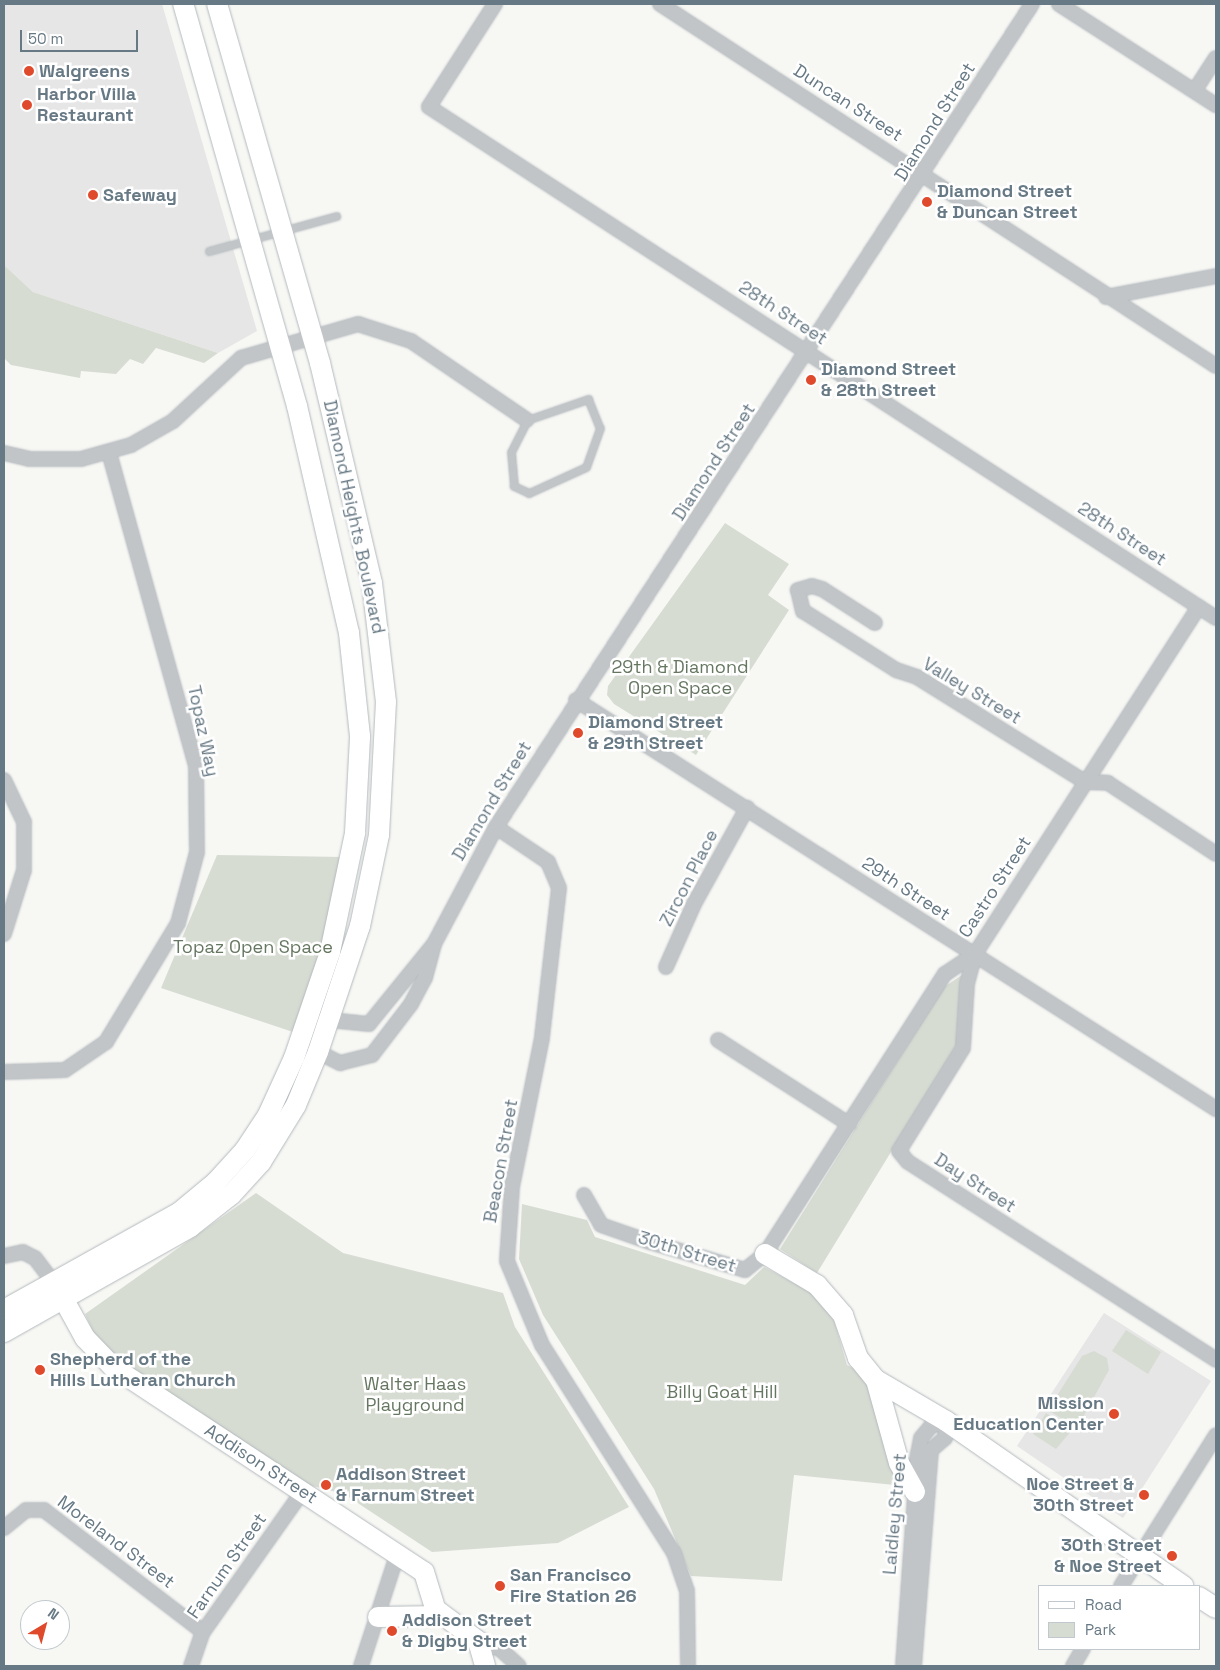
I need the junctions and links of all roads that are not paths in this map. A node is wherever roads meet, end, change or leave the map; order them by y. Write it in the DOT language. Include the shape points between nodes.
graph roads {
  1 [pos="183,4"];
  2 [pos="217,4"];
  3 [pos="495,4"];
  4 [pos="660,4"];
  5 [pos="1032,4"];
  6 [pos="1059,4"];
  7 [pos="1216,58"];
  8 [pos="1194,90"];
  9 [pos="1216,105"];
  10 [pos="922,177"];
  11 [pos="336,216"];
  12 [pos="281,229"];
  13 [pos="250,240"];
  14 [pos="209,251"];
  15 [pos="1216,276"];
  16 [pos="1106,297"];
  17 [pos="312,337"];
  18 [pos="280,346"];
  19 [pos="809,352"];
  20 [pos="1216,366"];
  21 [pos="527,420"];
  22 [pos="109,452"];
  23 [pos="4,453"];
  24 [pos="1199,607"];
  25 [pos="1216,618"];
  26 [pos="875,623"];
  27 [pos="576,700"];
  28 [pos="4,780"];
  29 [pos="1085,782"];
  30 [pos="747,808"];
  31 [pos="496,827"];
  32 [pos="1216,854"];
  33 [pos="4,934"];
  34 [pos="434,944"];
  35 [pos="975,954"];
  36 [pos="666,967"];
  37 [pos="329,1020"];
  38 [pos="305,1028"];
  39 [pos="718,1040"];
  40 [pos="318,1052"];
  41 [pos="4,1072"];
  42 [pos="1216,1109"];
  43 [pos="849,1124"];
  44 [pos="584,1195"];
  45 [pos="765,1254"];
  46 [pos="4,1256"];
  47 [pos="54,1282"];
  48 [pos="64,1300"];
  49 [pos="4,1310"];
  50 [pos="4,1332"];
  51 [pos="1216,1360"];
  52 [pos="876,1380"];
  53 [pos="946,1421"];
  54 [pos="1216,1435"];
  55 [pos="303,1491"];
  56 [pos="916,1492"];
  57 [pos="4,1528"];
  58 [pos="397,1554"];
  59 [pos="1139,1558"];
  60 [pos="1122,1585"];
  61 [pos="1181,1585"];
  62 [pos="1200,1598"];
  63 [pos="1216,1608"];
  64 [pos="442,1616"];
  65 [pos="378,1617"];
  66 [pos="203,1632"];
  67 [pos="478,1641"];
  68 [pos="1082,1650"];
  69 [pos="191,1666"];
  70 [pos="361,1666"];
  71 [pos="485,1666"];
  72 [pos="519,1666"];
  73 [pos="688,1666"];
  74 [pos="903,1666"];
  75 [pos="914,1666"];
  76 [pos="1073,1666"];
  1 -- 13 [label="main road, Diamond Heights Boulevard"];
  2 -- 12 [label="main road, Diamond Heights Boulevard"];
  3 -- 19 [label="street, 28th Street" via="429,107"];
  4 -- 10 [label="street, Duncan Street" via="905,161"];
  5 -- 10 [label="street, Diamond Street"];
  6 -- 8 [label="street"];
  7 -- 8 [label="street"];
  8 -- 9 [label="street"];
  10 -- 16 [label="street, Duncan Street"];
  10 -- 19 [label="street, Diamond Street"];
  11 -- 12 [label="lane"];
  12 -- 13 [label="lane"];
  12 -- 17 [label="main road, Diamond Heights Boulevard"];
  13 -- 14 [label="lane"];
  13 -- 18 [label="main road, Diamond Heights Boulevard"];
  15 -- 16 [label="street"];
  16 -- 20 [label="street, Duncan Street"];
  17 -- 18 [label="street"];
  17 -- 21 [label="street" via="358,324 411,342"];
  17 -- 37 [label="main road, Diamond Heights Boulevard" via="372,583 386,702 386,769 374,868"];
  18 -- 22 [label="street" via="242,358 173,421"];
  18 -- 38 [label="main road, Diamond Heights Boulevard" via="349,632 360,736 355,825 346,893"];
  19 -- 24 [label="street, 28th Street"];
  19 -- 27 [label="street, Diamond Street"];
  21 -- 21 [label="lane" via="511,452 514,486 529,492 586,467 600,428 588,399"];
  22 -- 23 [label="street" via="57,460"];
  22 -- 41 [label="street, Topaz Way" via="196,766 197,852 178,923 106,1042 65,1070"];
  24 -- 25 [label="street, 28th Street"];
  24 -- 29 [label="street, Castro Street"];
  26 -- 29 [label="street, Valley Street" via="822,589 812,586 798,590 803,611"];
  27 -- 30 [label="street, 29th Street"];
  27 -- 31 [label="street, Diamond Street"];
  28 -- 33 [label="street" via="24,822 24,870"];
  29 -- 32 [label="street, Valley Street" via="1108,783"];
  29 -- 35 [label="street, Castro Street"];
  30 -- 35 [label="street, 29th Street"];
  30 -- 36 [label="street, Zircon Place" via="694,904"];
  31 -- 34 [label="street, Diamond Street"];
  31 -- 73 [label="street, Beacon Street" via="548,862 559,888 542,1038 512,1187 507,1261 542,1345 674,1554 687,1591"];
  34 -- 37 [label="street, Diamond Street" via="378,1018 361,1025"];
  34 -- 40 [label="street, Diamond Street" via="425,978 380,1049 340,1063"];
  35 -- 42 [label="street, 29th Street"];
  35 -- 43 [label="street, Castro Street" via="945,974"];
  35 -- 51 [label="street, Day Street" via="967,984 963,1048 899,1151 908,1162"];
  37 -- 38 [label="street, Diamond Street"];
  37 -- 40 [label="main road, Diamond Heights Boulevard"];
  38 -- 40 [label="street"];
  38 -- 47 [label="main road, Diamond Heights Boulevard" via="268,1115 216,1182 180,1212"];
  39 -- 43 [label="street"];
  40 -- 48 [label="main road, Diamond Heights Boulevard" via="275,1144 231,1195 190,1227"];
  43 -- 45 [label="street, Castro Street"];
  44 -- 45 [label="street, 30th Street" via="600,1225 745,1270"];
  45 -- 52 [label="main road" via="817,1285 844,1315 858,1358"];
  46 -- 47 [label="street, Addison Street" via="28,1254"];
  47 -- 48 [label="street, Addison Street"];
  47 -- 49 [label="main road, Diamond Heights Boulevard"];
  48 -- 50 [label="main road, Diamond Heights Boulevard"];
  48 -- 55 [label="main road, Addison Street" via="85,1338 113,1367"];
  52 -- 53 [label="main road"];
  52 -- 56 [label="main road" via="899,1463"];
  53 -- 56 [label="street, Laidley Street" via="931,1426 921,1438"];
  53 -- 59 [label="main road"];
  53 -- 75 [label="street, Laidley Street" via="945,1438 932,1450"];
  54 -- 59 [label="street"];
  55 -- 58 [label="main road, Addison Street"];
  55 -- 66 [label="street, Farnum Street"];
  56 -- 74 [label="street, Laidley Street"];
  57 -- 66 [label="street, Moreland Street" via="26,1510 44,1510"];
  58 -- 64 [label="main road, Addison Street" via="424,1572 435,1609"];
  58 -- 65 [label="street"];
  59 -- 60 [label="street"];
  59 -- 61 [label="main road"];
  62 -- 63 [label="main road"];
  64 -- 65 [label="main road"];
  64 -- 67 [label="main road"];
  65 -- 70 [label="street"];
  66 -- 69 [label="street, Farnum Street"];
  67 -- 71 [label="main road"];
  67 -- 72 [label="street" via="500,1649"];
  68 -- 76 [label="street"];
}
